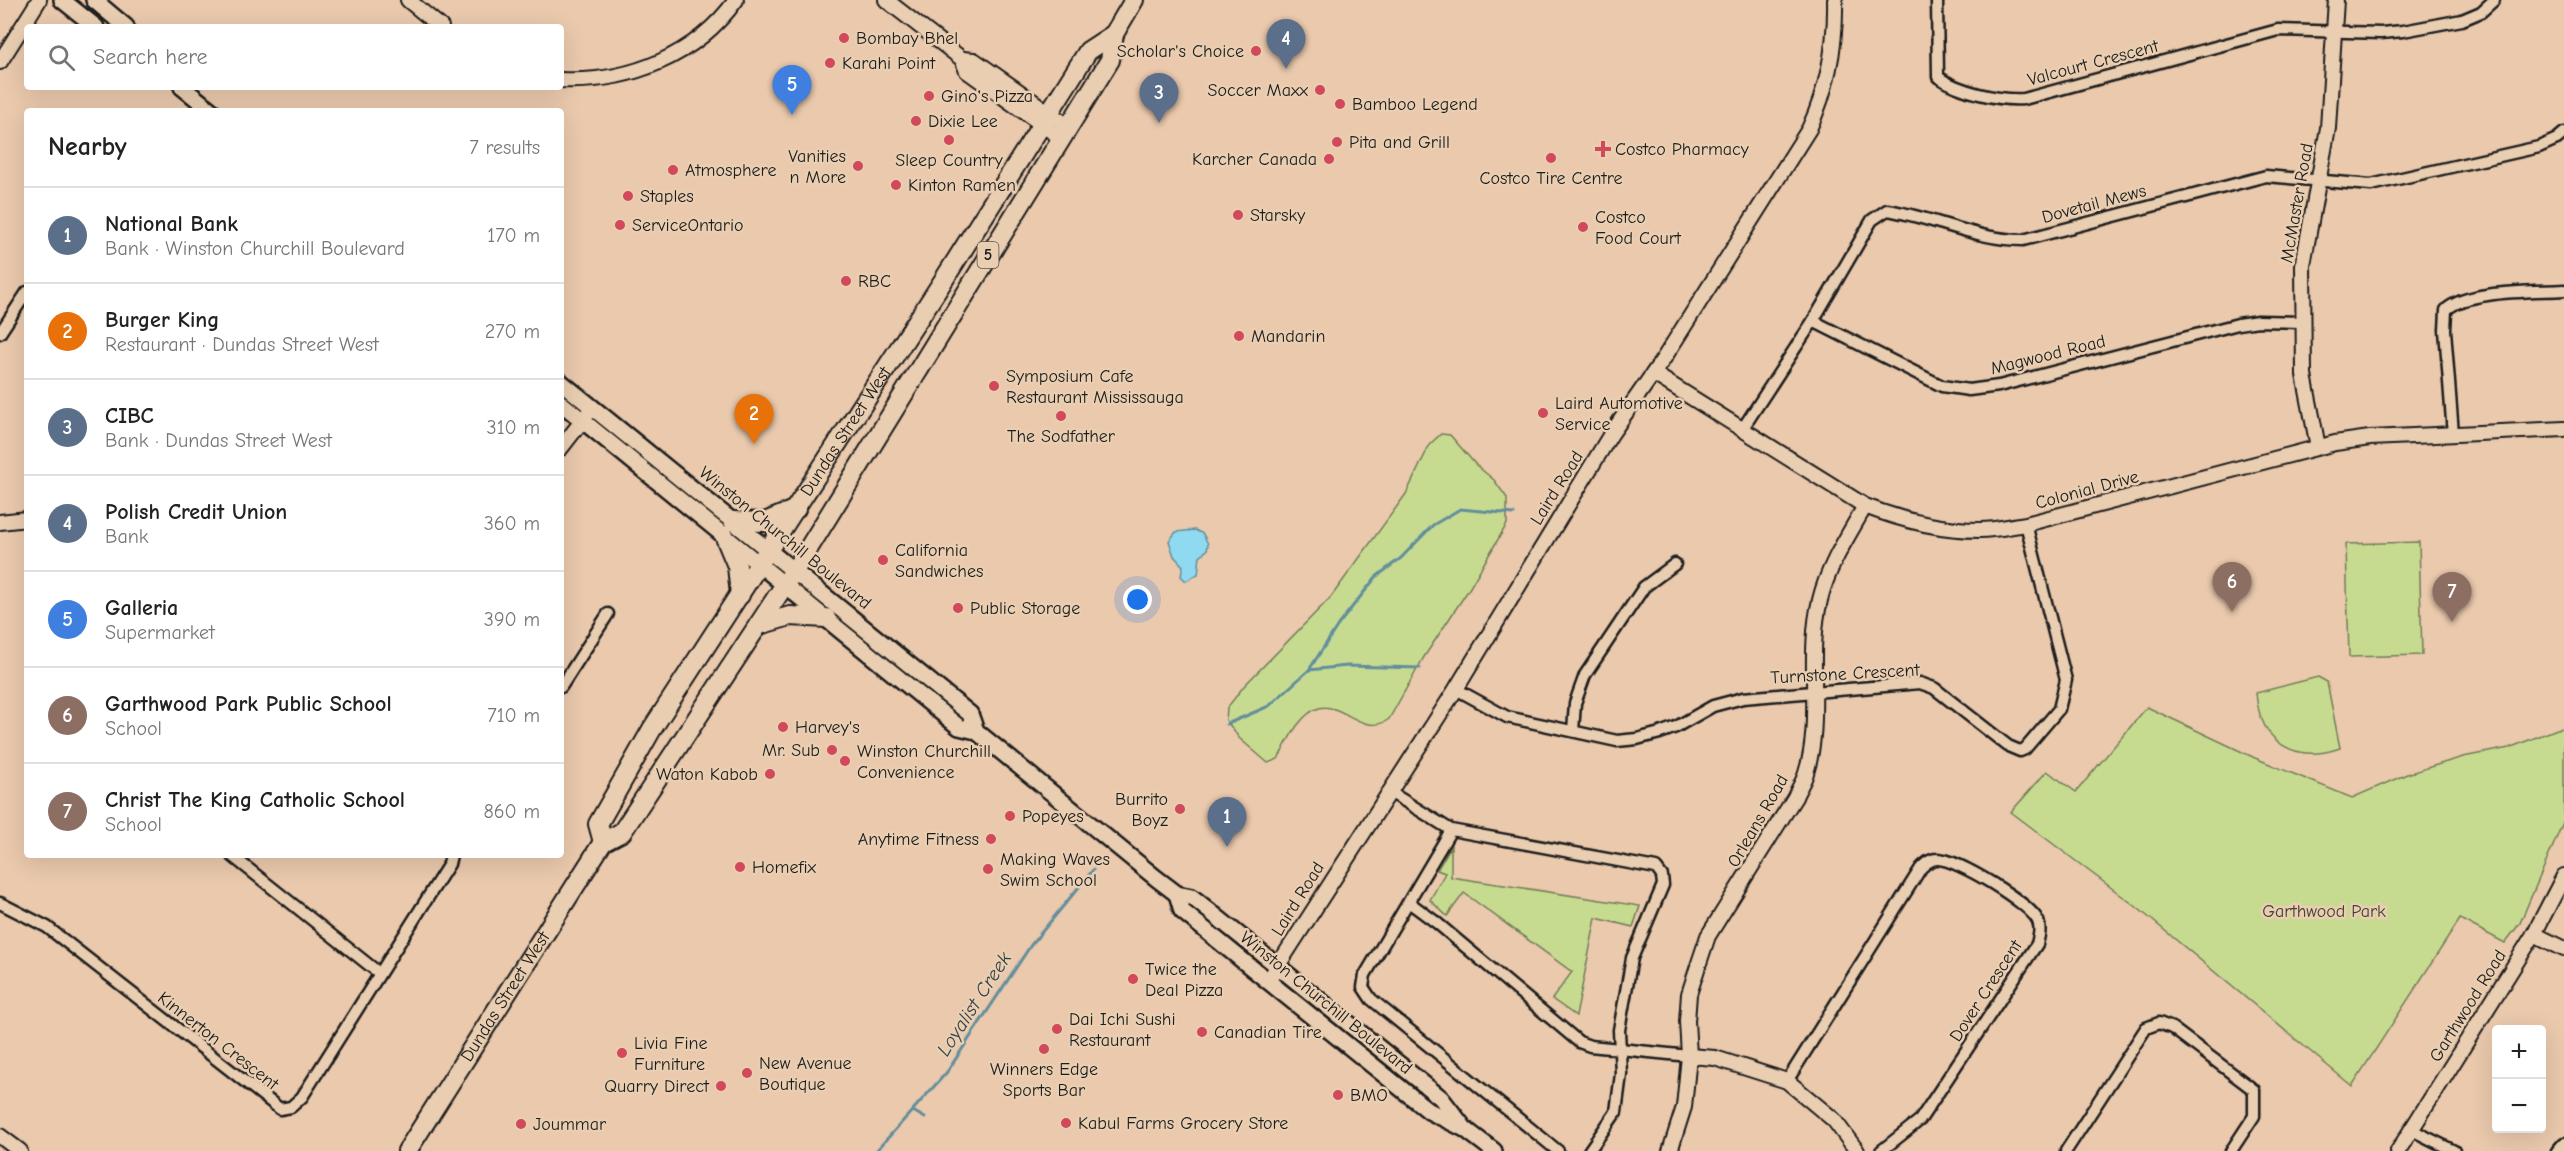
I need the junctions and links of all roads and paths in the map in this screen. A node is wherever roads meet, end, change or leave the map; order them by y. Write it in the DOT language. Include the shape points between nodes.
graph roads {
  1 [pos="39,0"];
  2 [pos="62,0"];
  3 [pos="94,0"];
  4 [pos="408,0"];
  5 [pos="736,0"];
  6 [pos="886,0"];
  7 [pos="1134,0"];
  8 [pos="1835,0"];
  9 [pos="1937,0"];
  10 [pos="2336,0"];
  11 [pos="2494,0"];
  12 [pos="92,24"];
  13 [pos="122,24"];
  14 [pos="437,24"];
  15 [pos="2335,33"];
  16 [pos="1114,34"];
  17 [pos="0,62"];
  18 [pos="564,80"];
  19 [pos="186,90"];
  20 [pos="208,108"];
  21 [pos="1045,118"];
  22 [pos="1064,132"];
  23 [pos="2564,133"];
  24 [pos="2318,180"];
  25 [pos="2564,290"];
  26 [pos="24,297"];
  27 [pos="1814,321"];
  28 [pos="2303,322"];
  29 [pos="0,333"];
  30 [pos="1654,374"];
  31 [pos="564,384"];
  32 [pos="564,405"];
  33 [pos="592,407"];
  34 [pos="582,420"];
  35 [pos="1743,428"];
  36 [pos="2564,429"];
  37 [pos="2452,434"];
  38 [pos="564,444"];
  39 [pos="2318,447"];
  40 [pos="1865,506"];
  41 [pos="797,508"];
  42 [pos="24,519"];
  43 [pos="0,522"];
  44 [pos="2026,524"];
  45 [pos="729,528"];
  46 [pos="0,529"];
  47 [pos="765,557"];
  48 [pos="1675,564"];
  49 [pos="790,578"];
  50 [pos="740,595"];
  51 [pos="608,614"];
  52 [pos="826,618"];
  53 [pos="759,625"];
  54 [pos="564,682"];
  55 [pos="1456,689"];
  56 [pos="1813,691"];
  57 [pos="976,731"];
  58 [pos="1573,731"];
  59 [pos="1390,792"];
  60 [pos="1451,830"];
  61 [pos="603,842"];
  62 [pos="235,858"];
  63 [pos="450,858"];
  64 [pos="2564,876"];
  65 [pos="1177,894"];
  66 [pos="0,903"];
  67 [pos="1410,903"];
  68 [pos="2534,934"];
  69 [pos="2564,949"];
  70 [pos="1277,966"];
  71 [pos="379,973"];
  72 [pos="1268,981"];
  73 [pos="1620,1048"];
  74 [pos="1689,1056"];
  75 [pos="1788,1081"];
  76 [pos="1465,1129"];
  77 [pos="2412,1130"];
  78 [pos="0,1136"];
  79 [pos="2564,1143"];
  80 [pos="20,1151"];
  81 [pos="407,1151"];
  82 [pos="1494,1151"];
  83 [pos="1558,1151"];
  84 [pos="1589,1151"];
  85 [pos="1670,1151"];
  86 [pos="1857,1151"];
  87 [pos="1881,1151"];
  88 [pos="2066,1151"];
  89 [pos="2231,1151"];
  90 [pos="2398,1151"];
  91 [pos="2454,1151"];
  92 [pos="2557,1151"];
  1 -- 17 [label="street"];
  2 -- 12 [label="main road"];
  3 -- 13 [label="main road"];
  4 -- 14 [label="street"];
  5 -- 18 [label="street" via="698,41 647,69 606,78"];
  6 -- 21 [label="street" via="962,59 974,60"];
  7 -- 16 [label="main road, Dundas Street West / 5"];
  8 -- 30 [label="street, Laird Road" via="1830,67 1809,129"];
  9 -- 15 [label="street, Valcourt Crescent" via="1938,77 1948,84 2012,100 2278,30"];
  10 -- 15 [label="street, McMaster Road"];
  11 -- 15 [label="street" via="2481,12 2462,20 2403,31"];
  15 -- 24 [label="street, McMaster Road" via="2329,116"];
  16 -- 21 [label="main road, Dundas Street West / 5" via="1088,51"];
  16 -- 22 [label="main road, Dundas Street West / 5" via="1110,60"];
  19 -- 20 [label="main road"];
  21 -- 22 [label="street"];
  21 -- 41 [label="main road, Dundas Street West / 5"];
  22 -- 49 [label="main road, Dundas Street West / 5"];
  23 -- 24 [label="street, Dovetail Mews" via="2539,147 2381,183"];
  24 -- 27 [label="street, Dovetail Mews" via="2277,175 2255,178 2023,240 1992,237 1887,210 1872,220"];
  24 -- 28 [label="street, McMaster Road" via="2303,258"];
  25 -- 37 [label="street" via="2509,292 2467,299 2454,302 2446,310"];
  26 -- 29 [label="street"];
  27 -- 28 [label="street, Magwood Road" via="1942,386 1969,390 1999,386 2238,324"];
  27 -- 35 [label="street, Dovetail Mews"];
  28 -- 39 [label="street, McMaster Road" via="2304,375"];
  30 -- 35 [label="street, Colonial Drive"];
  30 -- 55 [label="street, Laird Road" via="1605,444"];
  31 -- 33 [label="main road, Winston Churchill Boulevard"];
  32 -- 34 [label="main road, Winston Churchill Boulevard"];
  33 -- 34 [label="street"];
  33 -- 45 [label="main road, Winston Churchill Boulevard"];
  34 -- 38 [label="street"];
  34 -- 45 [label="main road, Winston Churchill Boulevard"];
  35 -- 40 [label="street, Colonial Drive"];
  36 -- 37 [label="street, Colonial Drive"];
  37 -- 39 [label="street, Colonial Drive" via="2370,438"];
  39 -- 44 [label="street, Colonial Drive"];
  40 -- 44 [label="street, Colonial Drive" via="1950,528 1981,530"];
  40 -- 56 [label="street, Orleans Road" via="1832,565 1820,600"];
  41 -- 45 [label="main road" via="765,522"];
  41 -- 47 [label="main road, Dundas Street West / 5"];
  42 -- 43 [label="street"];
  43 -- 46 [label="street"];
  44 -- 56 [label="street, Turnstone Crescent" via="2066,680 2059,709 2025,749 2008,746 1926,684"];
  45 -- 47 [label="main road, Winston Churchill Boulevard"];
  45 -- 50 [label="main road"];
  47 -- 49 [label="main road, Winston Churchill Boulevard"];
  47 -- 50 [label="main road, Dundas Street West"];
  48 -- 58 [label="street" via="1644,586 1585,675 1575,703"];
  49 -- 52 [label="main road, Winston Churchill Boulevard"];
  49 -- 53 [label="main road, Dundas Street West"];
  49 -- 57 [label="main road, Winston Churchill Boulevard" via="970,714"];
  50 -- 61 [label="main road, Dundas Street West" via="652,729 597,824"];
  51 -- 54 [label="street"];
  52 -- 53 [label="main road" via="790,616"];
  52 -- 57 [label="main road, Winston Churchill Boulevard" via="959,727"];
  53 -- 61 [label="main road, Dundas Street West" via="622,832"];
  55 -- 58 [label="street, Turnstone Crescent" via="1508,717"];
  55 -- 59 [label="street, Laird Road"];
  56 -- 58 [label="street, Turnstone Crescent" via="1743,698 1713,706 1676,727 1637,739 1617,741"];
  56 -- 74 [label="street, Orleans Road" via="1813,742 1806,773 1708,936 1689,994"];
  57 -- 65 [label="main road, Winston Churchill Boulevard"];
  59 -- 60 [label="street"];
  59 -- 70 [label="street, Laird Road"];
  60 -- 67 [label="street"];
  60 -- 73 [label="street" via="1622,860 1660,872 1664,885 1632,958 1619,1030"];
  61 -- 81 [label="main road, Dundas Street West"];
  62 -- 71 [label="street"];
  63 -- 71 [label="street, Kinnerton Crescent"];
  64 -- 68 [label="street, Garthwood Road"];
  65 -- 70 [label="main road, Winston Churchill Boulevard" via="1192,897"];
  65 -- 72 [label="main road, Winston Churchill Boulevard" via="1182,911"];
  66 -- 71 [label="street, Kinnerton Crescent" via="47,927 280,1109 291,1107 302,1097"];
  67 -- 73 [label="street" via="1580,1042"];
  67 -- 83 [label="street" via="1365,975 1363,987 1371,999"];
  68 -- 69 [label="street"];
  68 -- 77 [label="street, Garthwood Road"];
  70 -- 72 [label="street, Laird Road"];
  70 -- 76 [label="main road, Winston Churchill Boulevard" via="1441,1098"];
  72 -- 76 [label="main road, Winston Churchill Boulevard" via="1429,1111"];
  73 -- 74 [label="street"];
  73 -- 84 [label="street" via="1622,1074 1616,1112"];
  74 -- 75 [label="street" via="1715,1058"];
  74 -- 85 [label="street, Orleans Road" via="1684,1107"];
  75 -- 86 [label="street" via="1834,1120"];
  75 -- 87 [label="street, Dover Crescent" via="1928,862 1937,859 1963,866 2007,894 2038,920 2037,944 1920,1120"];
  76 -- 82 [label="main road, Winston Churchill Boulevard"];
  77 -- 90 [label="street, Garthwood Road"];
  77 -- 91 [label="street"];
  78 -- 80 [label="street"];
  79 -- 92 [label="street"];
  88 -- 89 [label="street" via="2146,1028 2159,1023 2172,1028 2254,1090 2254,1116"];
}
